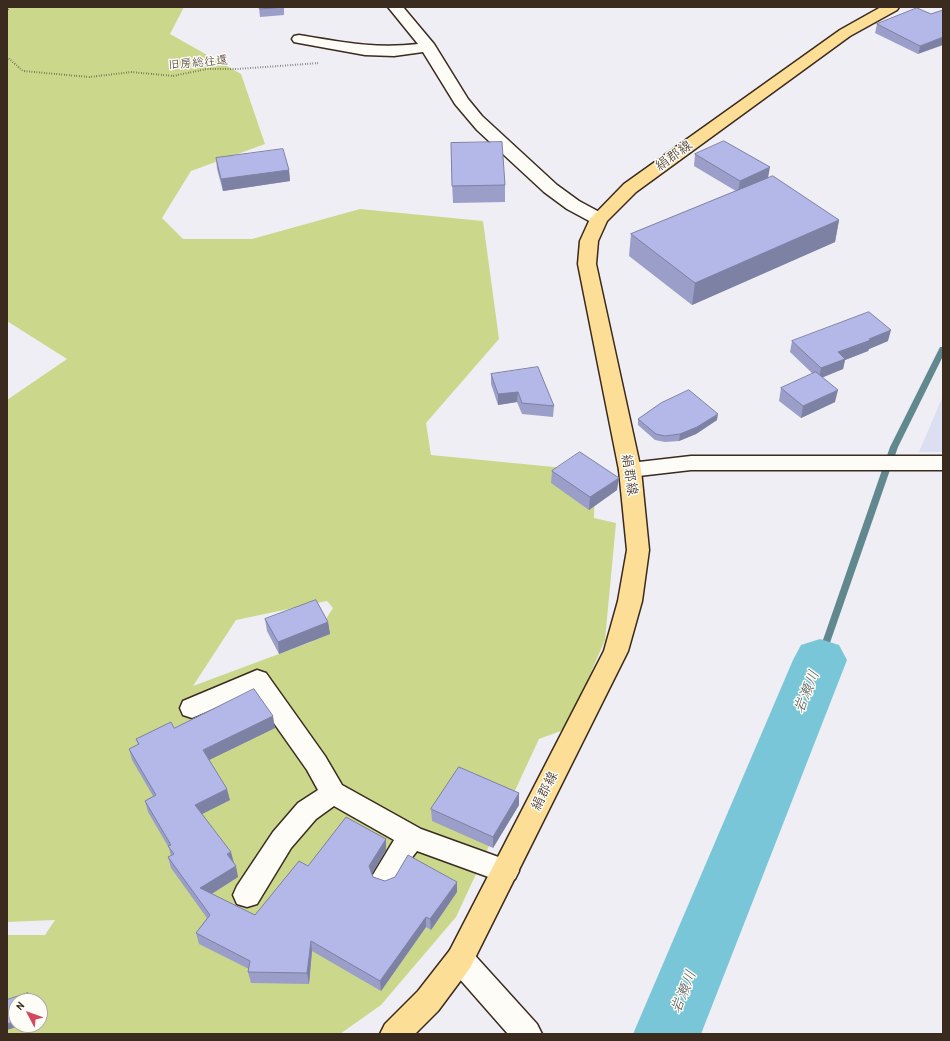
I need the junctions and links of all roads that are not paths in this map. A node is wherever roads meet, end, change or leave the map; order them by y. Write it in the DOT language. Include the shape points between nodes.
graph roads {
  1 [pos="395,7"];
  2 [pos="892,7"];
  3 [pos="299,39"];
  4 [pos="428,47"];
  5 [pos="599,219"];
  6 [pos="943,463"];
  7 [pos="630,470"];
  8 [pos="192,708"];
  9 [pos="334,793"];
  10 [pos="412,837"];
  11 [pos="505,871"];
  12 [pos="385,878"];
  13 [pos="247,895"];
  14 [pos="460,959"];
  15 [pos="395,1034"];
  16 [pos="527,1034"];
  1 -- 4 [label="street" via="407,18"];
  2 -- 5 [label="main road, 絹郡線" via="845,33 630,188"];
  3 -- 4 [label="street" via="365,50 394,51"];
  4 -- 5 [label="street" via="462,103 494,137 558,196 580,211"];
  5 -- 7 [label="main road, 絹郡線" via="588,241 587,264"];
  6 -- 7 [label="street" via="691,463"];
  7 -- 11 [label="main road, 絹郡線" via="638,550 630,601 616,651"];
  8 -- 9 [label="street" via="257,680 316,763"];
  9 -- 10 [label="street"];
  9 -- 13 [label="street" via="307,811 282,840"];
  10 -- 11 [label="street"];
  10 -- 12 [label="street"];
  11 -- 14 [label="main road, 絹郡線"];
  14 -- 15 [label="main road, 絹郡線" via="428,1001"];
  14 -- 16 [label="street"];
}
